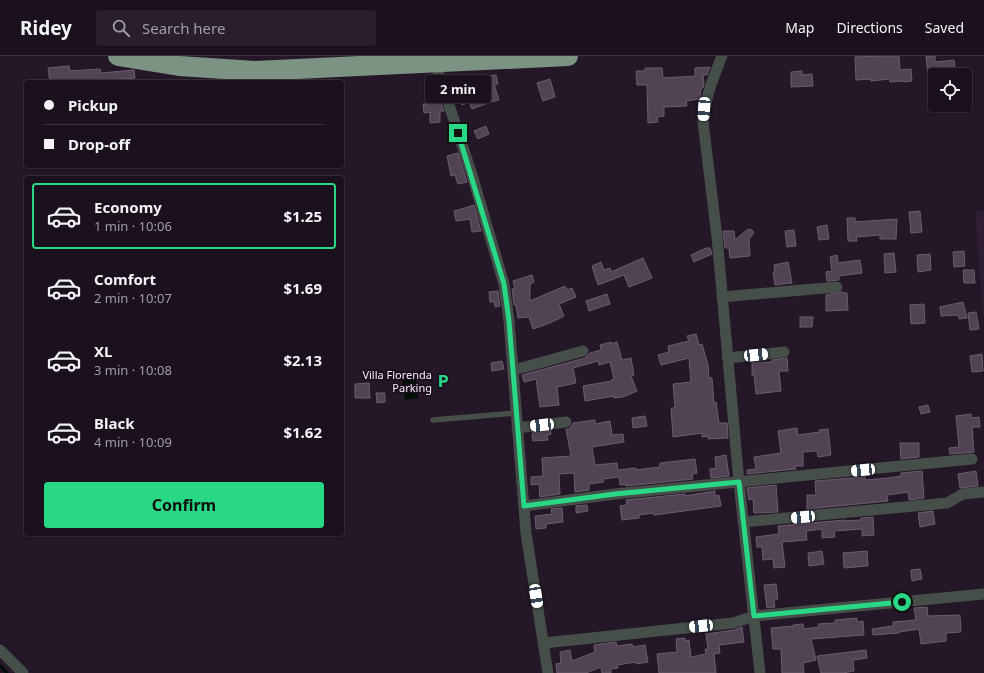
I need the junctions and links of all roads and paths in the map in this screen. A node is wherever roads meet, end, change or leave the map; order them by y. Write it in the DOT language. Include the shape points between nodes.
graph roads {
  1 [pos="118,56"];
  2 [pos="568,56"];
  3 [pos="722,56"];
  4 [pos="433,59"];
  5 [pos="457,59"];
  6 [pos="837,287"];
  7 [pos="722,297"];
  8 [pos="583,351"];
  9 [pos="784,352"];
  10 [pos="728,358"];
  11 [pos="514,370"];
  12 [pos="516,413"];
  13 [pos="433,420"];
  14 [pos="566,422"];
  15 [pos="517,428"];
  16 [pos="972,459"];
  17 [pos="739,482"];
  18 [pos="984,492"];
  19 [pos="524,506"];
  20 [pos="743,522"];
  21 [pos="984,594"];
  22 [pos="754,616"];
  23 [pos="544,643"];
  24 [pos="0,650"];
  25 [pos="23,673"];
  26 [pos="548,673"];
  27 [pos="760,673"];
  1 -- 4 [label="highway" via="179,66 255,70"];
  2 -- 5 [label="highway"];
  3 -- 7 [label="street" via="708,90 703,122"];
  4 -- 5 [label="highway"];
  4 -- 11 [label="street" via="472,175 504,284"];
  6 -- 7 [label="street"];
  7 -- 10 [label="street"];
  8 -- 11 [label="street"];
  9 -- 10 [label="street"];
  10 -- 17 [label="street"];
  11 -- 12 [label="street"];
  12 -- 13 [label="lane"];
  12 -- 15 [label="street"];
  14 -- 15 [label="street"];
  15 -- 19 [label="street"];
  16 -- 17 [label="street"];
  17 -- 19 [label="street"];
  17 -- 20 [label="street"];
  18 -- 20 [label="street" via="963,494 947,503"];
  19 -- 23 [label="street"];
  20 -- 22 [label="street"];
  21 -- 22 [label="street"];
  22 -- 23 [label="street" via="732,622"];
  22 -- 27 [label="street"];
  23 -- 26 [label="street"];
  24 -- 25 [label="street"];
}
